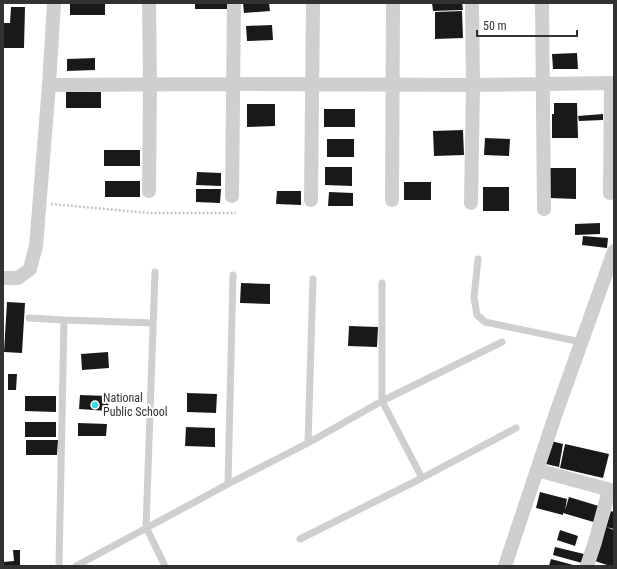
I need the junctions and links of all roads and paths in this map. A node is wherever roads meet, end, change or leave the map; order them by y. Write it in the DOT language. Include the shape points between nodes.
graph roads {
  1 [pos="54,3"];
  2 [pos="149,3"];
  3 [pos="234,3"];
  4 [pos="313,3"];
  5 [pos="393,3"];
  6 [pos="472,3"];
  7 [pos="542,3"];
  8 [pos="612,83"];
  9 [pos="150,84"];
  10 [pos="233,84"];
  11 [pos="542,84"];
  12 [pos="49,85"];
  13 [pos="313,85"];
  14 [pos="393,85"];
  15 [pos="473,85"];
  16 [pos="149,192"];
  17 [pos="610,193"];
  18 [pos="232,196"];
  19 [pos="311,200"];
  20 [pos="392,200"];
  21 [pos="39,202"];
  22 [pos="472,203"];
  23 [pos="544,209"];
  24 [pos="236,213"];
  25 [pos="614,251"];
  26 [pos="478,259"];
  27 [pos="155,272"];
  28 [pos="233,275"];
  29 [pos="3,278"];
  30 [pos="313,279"];
  31 [pos="382,284"];
  32 [pos="29,318"];
  33 [pos="64,320"];
  34 [pos="153,323"];
  35 [pos="502,342"];
  36 [pos="581,342"];
  37 [pos="382,401"];
  38 [pos="516,428"];
  39 [pos="308,443"];
  40 [pos="537,470"];
  41 [pos="422,478"];
  42 [pos="228,484"];
  43 [pos="611,490"];
  44 [pos="146,527"];
  45 [pos="300,539"];
  46 [pos="59,566"];
  47 [pos="76,566"];
  48 [pos="165,566"];
  49 [pos="506,566"];
  50 [pos="587,566"];
  1 -- 12 [label="street"];
  2 -- 9 [label="street"];
  3 -- 10 [label="street"];
  4 -- 13 [label="street"];
  5 -- 14 [label="street"];
  6 -- 15 [label="street"];
  7 -- 11 [label="street"];
  8 -- 11 [label="street"];
  8 -- 17 [label="street"];
  9 -- 10 [label="street"];
  9 -- 12 [label="street"];
  9 -- 16 [label="street"];
  10 -- 13 [label="street"];
  10 -- 18 [label="street"];
  11 -- 15 [label="street"];
  11 -- 23 [label="street"];
  12 -- 21 [label="street"];
  13 -- 14 [label="street"];
  13 -- 19 [label="street"];
  14 -- 15 [label="street"];
  14 -- 20 [label="street"];
  15 -- 22 [label="street"];
  21 -- 24 [label="path" via="149,213"];
  21 -- 29 [label="street" via="36,246 30,269 18,278"];
  25 -- 36 [label="street"];
  26 -- 36 [label="lane" via="474,298 477,315 485,322"];
  27 -- 34 [label="lane"];
  28 -- 42 [label="lane"];
  30 -- 39 [label="lane"];
  31 -- 37 [label="lane"];
  32 -- 33 [label="lane"];
  33 -- 34 [label="lane"];
  33 -- 46 [label="lane"];
  34 -- 44 [label="lane"];
  35 -- 37 [label="lane"];
  36 -- 40 [label="street"];
  37 -- 39 [label="lane"];
  37 -- 41 [label="lane"];
  38 -- 41 [label="lane"];
  39 -- 42 [label="lane"];
  40 -- 43 [label="street"];
  40 -- 49 [label="street"];
  41 -- 45 [label="lane"];
  42 -- 44 [label="lane"];
  43 -- 50 [label="street"];
  44 -- 47 [label="lane"];
  44 -- 48 [label="lane"];
}
